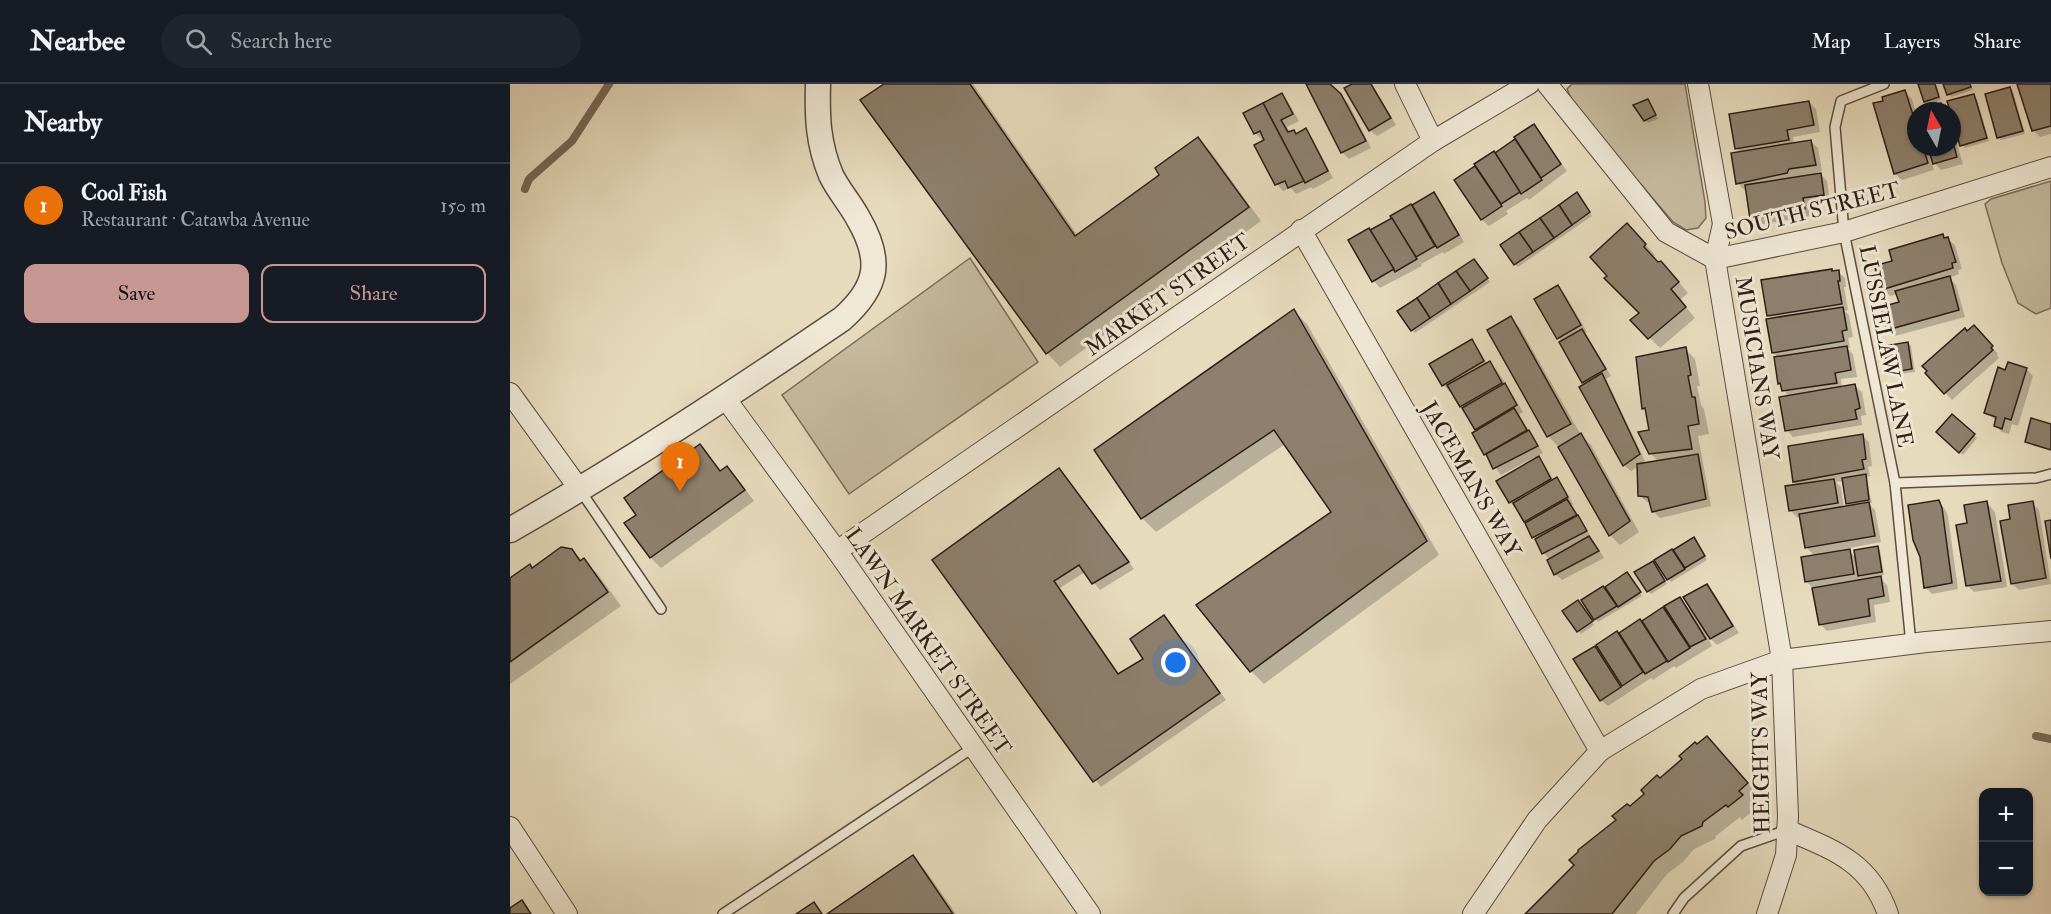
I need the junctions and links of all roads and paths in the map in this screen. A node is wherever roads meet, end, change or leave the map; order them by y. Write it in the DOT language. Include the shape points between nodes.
graph roads {
  1 [pos="818,84"];
  2 [pos="1405,84"];
  3 [pos="1529,84"];
  4 [pos="1547,84"];
  5 [pos="1698,84"];
  6 [pos="1884,84"];
  7 [pos="1433,141"];
  8 [pos="2051,167"];
  9 [pos="1301,230"];
  10 [pos="1844,232"];
  11 [pos="1715,259"];
  12 [pos="510,393"];
  13 [pos="725,398"];
  14 [pos="2051,474"];
  15 [pos="1895,483"];
  16 [pos="580,490"];
  17 [pos="510,530"];
  18 [pos="837,551"];
  19 [pos="661,609"];
  20 [pos="2051,631"];
  21 [pos="1911,644"];
  22 [pos="1782,660"];
  23 [pos="974,747"];
  24 [pos="1600,751"];
  25 [pos="510,827"];
  26 [pos="1787,830"];
  27 [pos="567,914"];
  28 [pos="723,914"];
  29 [pos="1089,914"];
  30 [pos="1473,914"];
  31 [pos="1673,914"];
  32 [pos="1767,914"];
  33 [pos="1888,914"];
  1 -- 13 [label="street" via="819,140 832,176 871,243 871,284 859,304 842,319"];
  2 -- 7 [label="street"];
  3 -- 7 [label="street, MARKET STREET"];
  4 -- 11 [label="street, SOUTH STREET" via="1666,232"];
  5 -- 11 [label="street, MUSICIANS WAY" via="1723,224"];
  6 -- 10 [label="lane, LUSSIELAW LANE" via="1841,101 1835,126"];
  7 -- 9 [label="street, MARKET STREET"];
  8 -- 10 [label="street, SOUTH STREET"];
  9 -- 18 [label="street, MARKET STREET"];
  9 -- 24 [label="street, JACEMANS WAY"];
  10 -- 11 [label="street, SOUTH STREET"];
  10 -- 15 [label="lane, LUSSIELAW LANE"];
  11 -- 22 [label="street, MUSICIANS WAY"];
  12 -- 16 [label="street"];
  13 -- 16 [label="street"];
  13 -- 18 [label="street, LAWN MARKET STREET"];
  14 -- 15 [label="lane" via="2036,478"];
  15 -- 21 [label="lane, LUSSIELAW LANE"];
  16 -- 17 [label="street"];
  16 -- 19 [label="lane"];
  18 -- 23 [label="street, LAWN MARKET STREET"];
  20 -- 21 [label="street"];
  21 -- 22 [label="street"];
  22 -- 24 [label="street" via="1701,690"];
  22 -- 26 [label="street, HEIGHTS WAY"];
  23 -- 28 [label="lane"];
  23 -- 29 [label="street, LAWN MARKET STREET"];
  24 -- 30 [label="street" via="1537,820"];
  25 -- 27 [label="street"];
  26 -- 31 [label="lane" via="1741,846 1684,898"];
  26 -- 32 [label="street, HEIGHTS WAY" via="1786,855"];
  26 -- 33 [label="street" via="1836,851 1864,871"];
}
